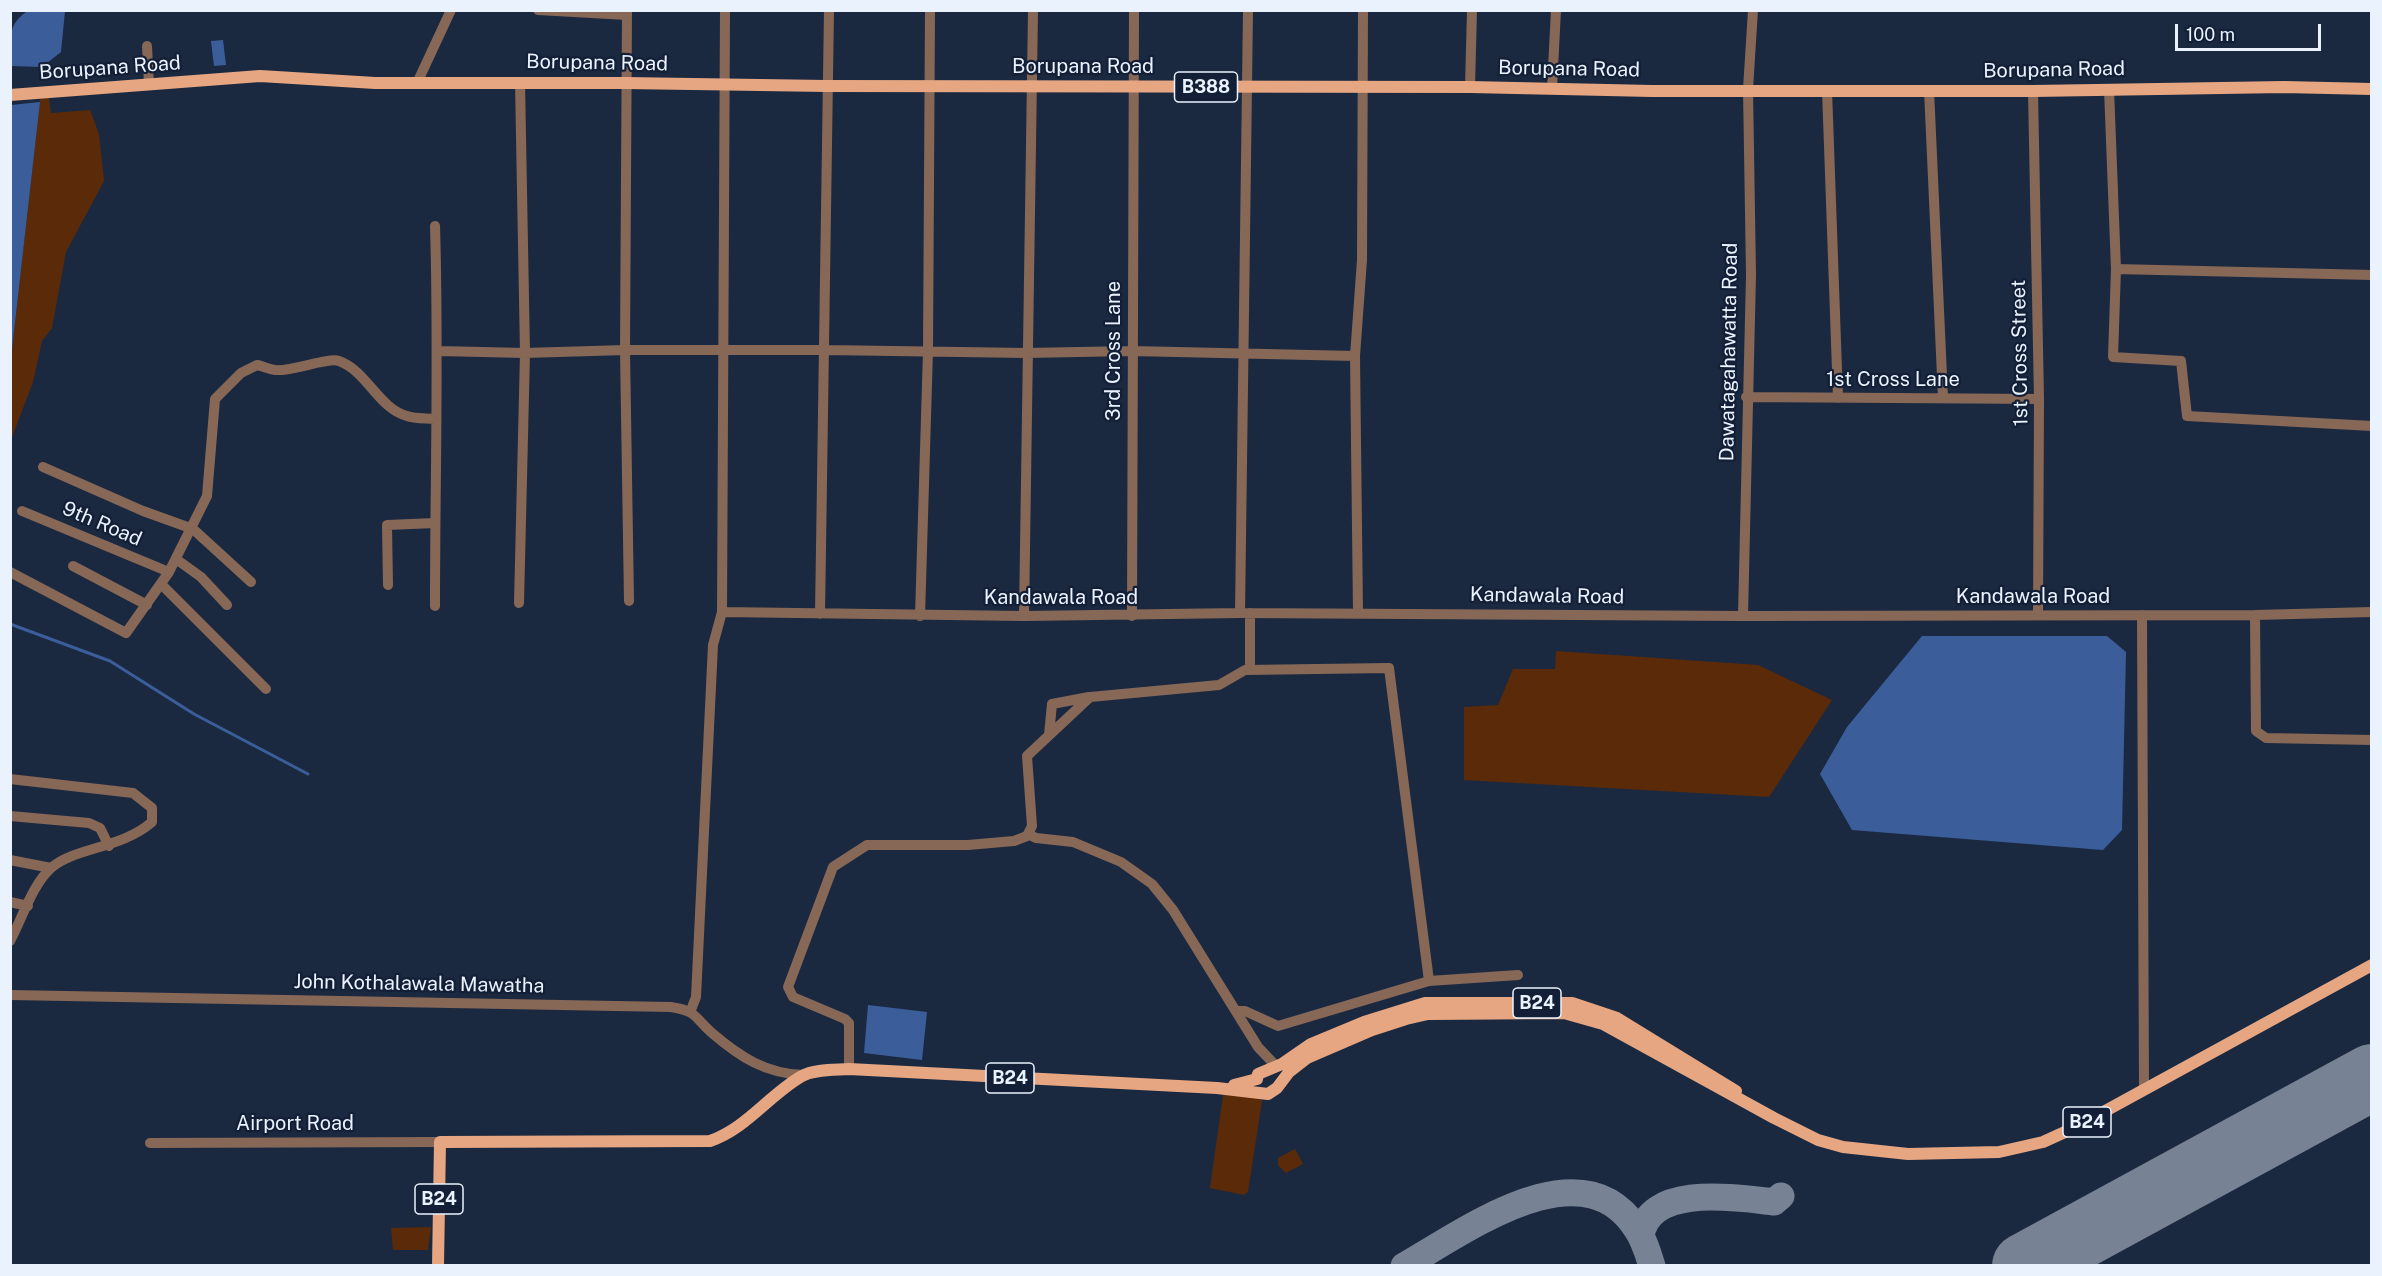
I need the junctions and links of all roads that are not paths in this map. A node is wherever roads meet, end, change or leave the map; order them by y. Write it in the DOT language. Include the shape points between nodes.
graph roads {
  1 [pos="451,10"];
  2 [pos="537,10"];
  3 [pos="725,10"];
  4 [pos="828,10"];
  5 [pos="930,10"];
  6 [pos="1033,10"];
  7 [pos="1134,10"];
  8 [pos="1248,10"];
  9 [pos="1363,10"];
  10 [pos="1472,10"];
  11 [pos="1556,10"];
  12 [pos="1753,10"];
  13 [pos="627,13"];
  14 [pos="147,46"];
  15 [pos="520,82"];
  16 [pos="417,83"];
  17 [pos="625,83"];
  18 [pos="724,84"];
  19 [pos="149,85"];
  20 [pos="827,86"];
  21 [pos="1246,86"];
  22 [pos="927,87"];
  23 [pos="1032,87"];
  24 [pos="1132,87"];
  25 [pos="1363,87"];
  26 [pos="1470,87"];
  27 [pos="1552,88"];
  28 [pos="1748,89"];
  29 [pos="2109,89"];
  30 [pos="2372,89"];
  31 [pos="1827,90"];
  32 [pos="1929,90"];
  33 [pos="2033,91"];
  34 [pos="10,95"];
  35 [pos="435,226"];
  36 [pos="2116,269"];
  37 [pos="2372,275"];
  38 [pos="625,350"];
  39 [pos="826,350"];
  40 [pos="438,351"];
  41 [pos="725,351"];
  42 [pos="927,351"];
  43 [pos="1132,351"];
  44 [pos="525,353"];
  45 [pos="1026,353"];
  46 [pos="1243,355"];
  47 [pos="1355,356"];
  48 [pos="1746,397"];
  49 [pos="1838,398"];
  50 [pos="1943,398"];
  51 [pos="2039,399"];
  52 [pos="435,419"];
  53 [pos="2372,426"];
  54 [pos="43,467"];
  55 [pos="22,511"];
  56 [pos="435,523"];
  57 [pos="193,529"];
  58 [pos="176,559"];
  59 [pos="73,566"];
  60 [pos="10,572"];
  61 [pos="168,572"];
  62 [pos="251,582"];
  63 [pos="161,584"];
  64 [pos="388,585"];
  65 [pos="629,601"];
  66 [pos="519,603"];
  67 [pos="147,605"];
  68 [pos="227,605"];
  69 [pos="435,606"];
  70 [pos="722,612"];
  71 [pos="2372,612"];
  72 [pos="1245,613"];
  73 [pos="1358,613"];
  74 [pos="820,614"];
  75 [pos="2038,615"];
  76 [pos="2142,615"];
  77 [pos="2255,615"];
  78 [pos="920,616"];
  79 [pos="1024,616"];
  80 [pos="1132,616"];
  81 [pos="1743,616"];
  82 [pos="1250,670"];
  83 [pos="266,689"];
  84 [pos="1090,697"];
  85 [pos="1049,735"];
  86 [pos="2372,740"];
  87 [pos="10,778"];
  88 [pos="10,816"];
  89 [pos="1028,834"];
  90 [pos="109,846"];
  91 [pos="10,860"];
  92 [pos="51,868"];
  93 [pos="10,902"];
  94 [pos="28,906"];
  95 [pos="10,941"];
  96 [pos="2372,965"];
  97 [pos="1518,975"];
  98 [pos="1429,981"];
  99 [pos="10,995"];
  100 [pos="691,1010"];
  101 [pos="1236,1011"];
  102 [pos="1258,1047"];
  103 [pos="1282,1067"];
  104 [pos="849,1069"];
  105 [pos="804,1075"];
  106 [pos="1259,1082"];
  107 [pos="2144,1089"];
  108 [pos="440,1142"];
  109 [pos="150,1143"];
  110 [pos="438,1266"];
  1 -- 16 [label="street"];
  2 -- 13 [label="street"];
  3 -- 18 [label="street"];
  4 -- 20 [label="street"];
  5 -- 22 [label="street"];
  6 -- 23 [label="street"];
  7 -- 24 [label="street, 3rd Cross Lane"];
  8 -- 21 [label="street"];
  9 -- 25 [label="street"];
  10 -- 26 [label="street"];
  11 -- 27 [label="street"];
  12 -- 28 [label="street, Dawatagahawatta Road"];
  13 -- 17 [label="street"];
  14 -- 19 [label="street"];
  15 -- 16 [label="main road, Borupana Road / B388"];
  15 -- 17 [label="main road, Borupana Road / B388"];
  15 -- 44 [label="street"];
  16 -- 19 [label="main road, Borupana Road / B388" via="260,76"];
  17 -- 18 [label="main road, Borupana Road / B388"];
  17 -- 38 [label="street"];
  18 -- 20 [label="main road, Borupana Road / B388"];
  18 -- 41 [label="street"];
  19 -- 34 [label="main road, Borupana Road / B388"];
  20 -- 22 [label="main road, Borupana Road / B388"];
  20 -- 39 [label="street"];
  21 -- 24 [label="main road, Borupana Road / B388"];
  21 -- 25 [label="main road, Borupana Road / B388"];
  21 -- 46 [label="street"];
  22 -- 23 [label="main road, Borupana Road / B388"];
  22 -- 42 [label="street"];
  23 -- 24 [label="main road, Borupana Road / B388"];
  23 -- 45 [label="street"];
  24 -- 43 [label="street, 3rd Cross Lane"];
  25 -- 26 [label="main road, Borupana Road / B388"];
  25 -- 47 [label="street" via="1362,260"];
  26 -- 27 [label="main road, Borupana Road / B388"];
  27 -- 28 [label="main road, Borupana Road / B388"];
  28 -- 31 [label="main road, Borupana Road / B388"];
  28 -- 48 [label="street, Dawatagahawatta Road" via="1750,275"];
  29 -- 30 [label="main road, Borupana Road / B388"];
  29 -- 33 [label="main road, Borupana Road / B388"];
  29 -- 36 [label="street"];
  31 -- 32 [label="main road, Borupana Road / B388"];
  31 -- 49 [label="street"];
  32 -- 33 [label="main road, Borupana Road / B388"];
  32 -- 50 [label="street"];
  33 -- 51 [label="street, 1st Cross Street"];
  35 -- 40 [label="street"];
  36 -- 37 [label="street"];
  36 -- 53 [label="street" via="2113,357 2181,361 2187,416"];
  38 -- 41 [label="street"];
  38 -- 44 [label="street"];
  38 -- 65 [label="street"];
  39 -- 41 [label="street"];
  39 -- 42 [label="street"];
  39 -- 74 [label="street"];
  40 -- 44 [label="street"];
  40 -- 52 [label="street"];
  41 -- 70 [label="street"];
  42 -- 45 [label="street"];
  42 -- 78 [label="street"];
  43 -- 45 [label="street"];
  43 -- 46 [label="street"];
  43 -- 80 [label="street, 3rd Cross Lane"];
  44 -- 66 [label="street"];
  45 -- 79 [label="street"];
  46 -- 47 [label="street"];
  46 -- 72 [label="street"];
  47 -- 73 [label="street"];
  48 -- 49 [label="street, 1st Cross Lane"];
  48 -- 81 [label="street, Dawatagahawatta Road"];
  49 -- 50 [label="street, 1st Cross Lane"];
  50 -- 51 [label="street, 1st Cross Lane"];
  51 -- 75 [label="street, 1st Cross Street"];
  52 -- 56 [label="street"];
  52 -- 57 [label="street" via="407,416 394,409 352,367 334,359 275,370 257,365 241,373 214,399 207,496"];
  54 -- 57 [label="street"];
  55 -- 61 [label="street, 9th Road"];
  56 -- 64 [label="street" via="387,525"];
  56 -- 69 [label="street"];
  57 -- 58 [label="street"];
  57 -- 62 [label="street"];
  58 -- 61 [label="street"];
  58 -- 68 [label="street"];
  59 -- 67 [label="street"];
  60 -- 67 [label="street" via="126,633"];
  61 -- 63 [label="street"];
  63 -- 67 [label="street"];
  63 -- 83 [label="street"];
  70 -- 74 [label="street, Kandawala Road"];
  70 -- 100 [label="street" via="713,645 696,997"];
  71 -- 77 [label="street, Kandawala Road"];
  72 -- 73 [label="street, Kandawala Road"];
  72 -- 80 [label="street, Kandawala Road"];
  72 -- 82 [label="street"];
  73 -- 81 [label="street, Kandawala Road"];
  74 -- 78 [label="street, Kandawala Road"];
  75 -- 76 [label="street, Kandawala Road"];
  75 -- 81 [label="street, Kandawala Road"];
  76 -- 77 [label="street, Kandawala Road"];
  76 -- 107 [label="street"];
  77 -- 86 [label="street" via="2259,735"];
  78 -- 79 [label="street, Kandawala Road"];
  79 -- 80 [label="street, Kandawala Road"];
  82 -- 84 [label="street" via="1240,671 1219,685"];
  82 -- 98 [label="street" via="1389,668"];
  84 -- 85 [label="street"];
  84 -- 85 [label="street" via="1052,704"];
  85 -- 89 [label="street" via="1027,756 1032,821"];
  87 -- 90 [label="street" via="134,793 152,808 152,822 134,836"];
  88 -- 90 [label="street" via="89,823 100,828"];
  89 -- 101 [label="street" via="1074,842 1121,862 1152,884 1173,910"];
  89 -- 104 [label="street" via="998,843 867,845 833,867 788,987 793,997 849,1023"];
  90 -- 92 [label="street"];
  91 -- 92 [label="street"];
  92 -- 94 [label="street"];
  93 -- 94 [label="street"];
  94 -- 95 [label="street"];
  96 -- 107 [label="main road, B24"];
  97 -- 98 [label="street"];
  98 -- 101 [label="street" via="1278,1026 1245,1011"];
  99 -- 100 [label="street, John Kothalawala Mawatha" via="438,1001"];
  100 -- 105 [label="street" via="721,1041 750,1062 776,1072"];
  101 -- 102 [label="street"];
  102 -- 103 [label="street"];
  102 -- 106 [label="street"];
  103 -- 106 [label="main road, B24"];
  103 -- 106 [label="main road, B24" via="1277,1088 1268,1094"];
  103 -- 107 [label="main road, B24" via="1428,1014 1564,1013 1603,1024 1818,1140 1843,1147 1908,1154 1999,1152 2043,1142"];
  104 -- 105 [label="main road, B24"];
  104 -- 106 [label="main road, B24" via="1217,1088"];
  105 -- 108 [label="main road, B24" via="729,1132 710,1141"];
  108 -- 109 [label="street, Airport Road"];
  108 -- 110 [label="main road, B24"];
}
